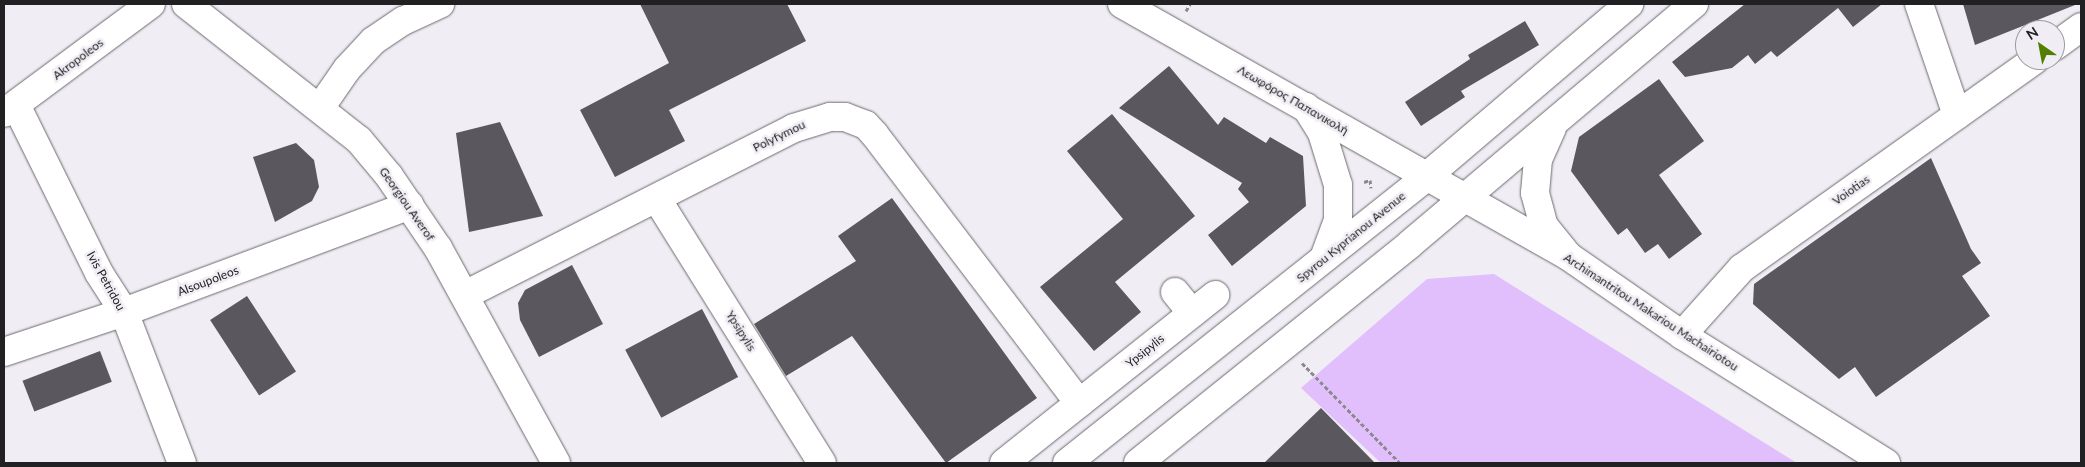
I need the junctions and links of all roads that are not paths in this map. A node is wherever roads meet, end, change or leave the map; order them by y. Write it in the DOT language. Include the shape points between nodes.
graph roads {
  1 [pos="151,4"];
  2 [pos="186,4"];
  3 [pos="440,4"];
  4 [pos="1629,4"];
  5 [pos="1694,4"];
  6 [pos="1919,4"];
  7 [pos="1137,8"];
  8 [pos="2081,27"];
  9 [pos="2065,39"];
  10 [pos="2021,70"];
  11 [pos="1306,107"];
  12 [pos="320,108"];
  13 [pos="10,109"];
  14 [pos="1957,115"];
  15 [pos="1558,120"];
  16 [pos="1426,177"];
  17 [pos="658,199"];
  18 [pos="1464,199"];
  19 [pos="410,205"];
  20 [pos="1568,256"];
  21 [pos="1323,259"];
  22 [pos="1175,292"];
  23 [pos="465,295"];
  24 [pos="1215,295"];
  25 [pos="124,312"];
  26 [pos="1192,313"];
  27 [pos="1682,335"];
  28 [pos="4,352"];
  29 [pos="1079,402"];
  30 [pos="1145,460"];
  31 [pos="182,463"];
  32 [pos="556,463"];
  33 [pos="822,463"];
  34 [pos="1004,463"];
  35 [pos="1067,463"];
  36 [pos="1886,463"];
  1 -- 13 [label="street, Akropoleos"];
  2 -- 12 [label="street, Georgiou Averof"];
  3 -- 12 [label="street" via="403,20 373,41 347,69"];
  4 -- 16 [label="street, Spyrou Kyprianou Avenue"];
  5 -- 15 [label="street"];
  6 -- 14 [label="street"];
  7 -- 11 [label="street, Λεωφόρος Παπανικολή"];
  8 -- 9 [label="street"];
  10 -- 14 [label="street, Voiotias"];
  11 -- 16 [label="street, Λεωφόρος Παπανικολή"];
  11 -- 21 [label="street" via="1327,146 1338,192 1338,220"];
  12 -- 19 [label="street, Georgiou Averof" via="359,140"];
  13 -- 25 [label="street, Ivis Petridou" via="99,273"];
  14 -- 27 [label="street, Voiotias" via="1742,268"];
  15 -- 18 [label="street"];
  15 -- 20 [label="street" via="1538,159 1535,192 1544,226"];
  16 -- 18 [label="street, Λεωφόρος Παπανικολή"];
  16 -- 21 [label="street, Spyrou Kyprianou Avenue"];
  17 -- 23 [label="street, Polyfymou"];
  17 -- 29 [label="street, Polyfymou" via="794,128 830,117 857,120 874,134"];
  17 -- 33 [label="street, Ypsipylis"];
  18 -- 20 [label="street, Archimantritou Makariou Machairiotou"];
  18 -- 30 [label="street"];
  19 -- 23 [label="street, Georgiou Averof"];
  19 -- 25 [label="street, Alsoupoleos"];
  20 -- 27 [label="street, Archimantritou Makariou Machairiotou"];
  21 -- 35 [label="street, Spyrou Kyprianou Avenue"];
  22 -- 26 [label="street"];
  23 -- 32 [label="street, Georgiou Averof"];
  24 -- 26 [label="street, Ypsipylis"];
  25 -- 28 [label="street, Alsoupoleos"];
  25 -- 31 [label="street, Ivis Petridou"];
  26 -- 29 [label="street, Ypsipylis"];
  27 -- 36 [label="street, Archimantritou Makariou Machairiotou"];
  29 -- 34 [label="street, Ypsipylis"];
}
